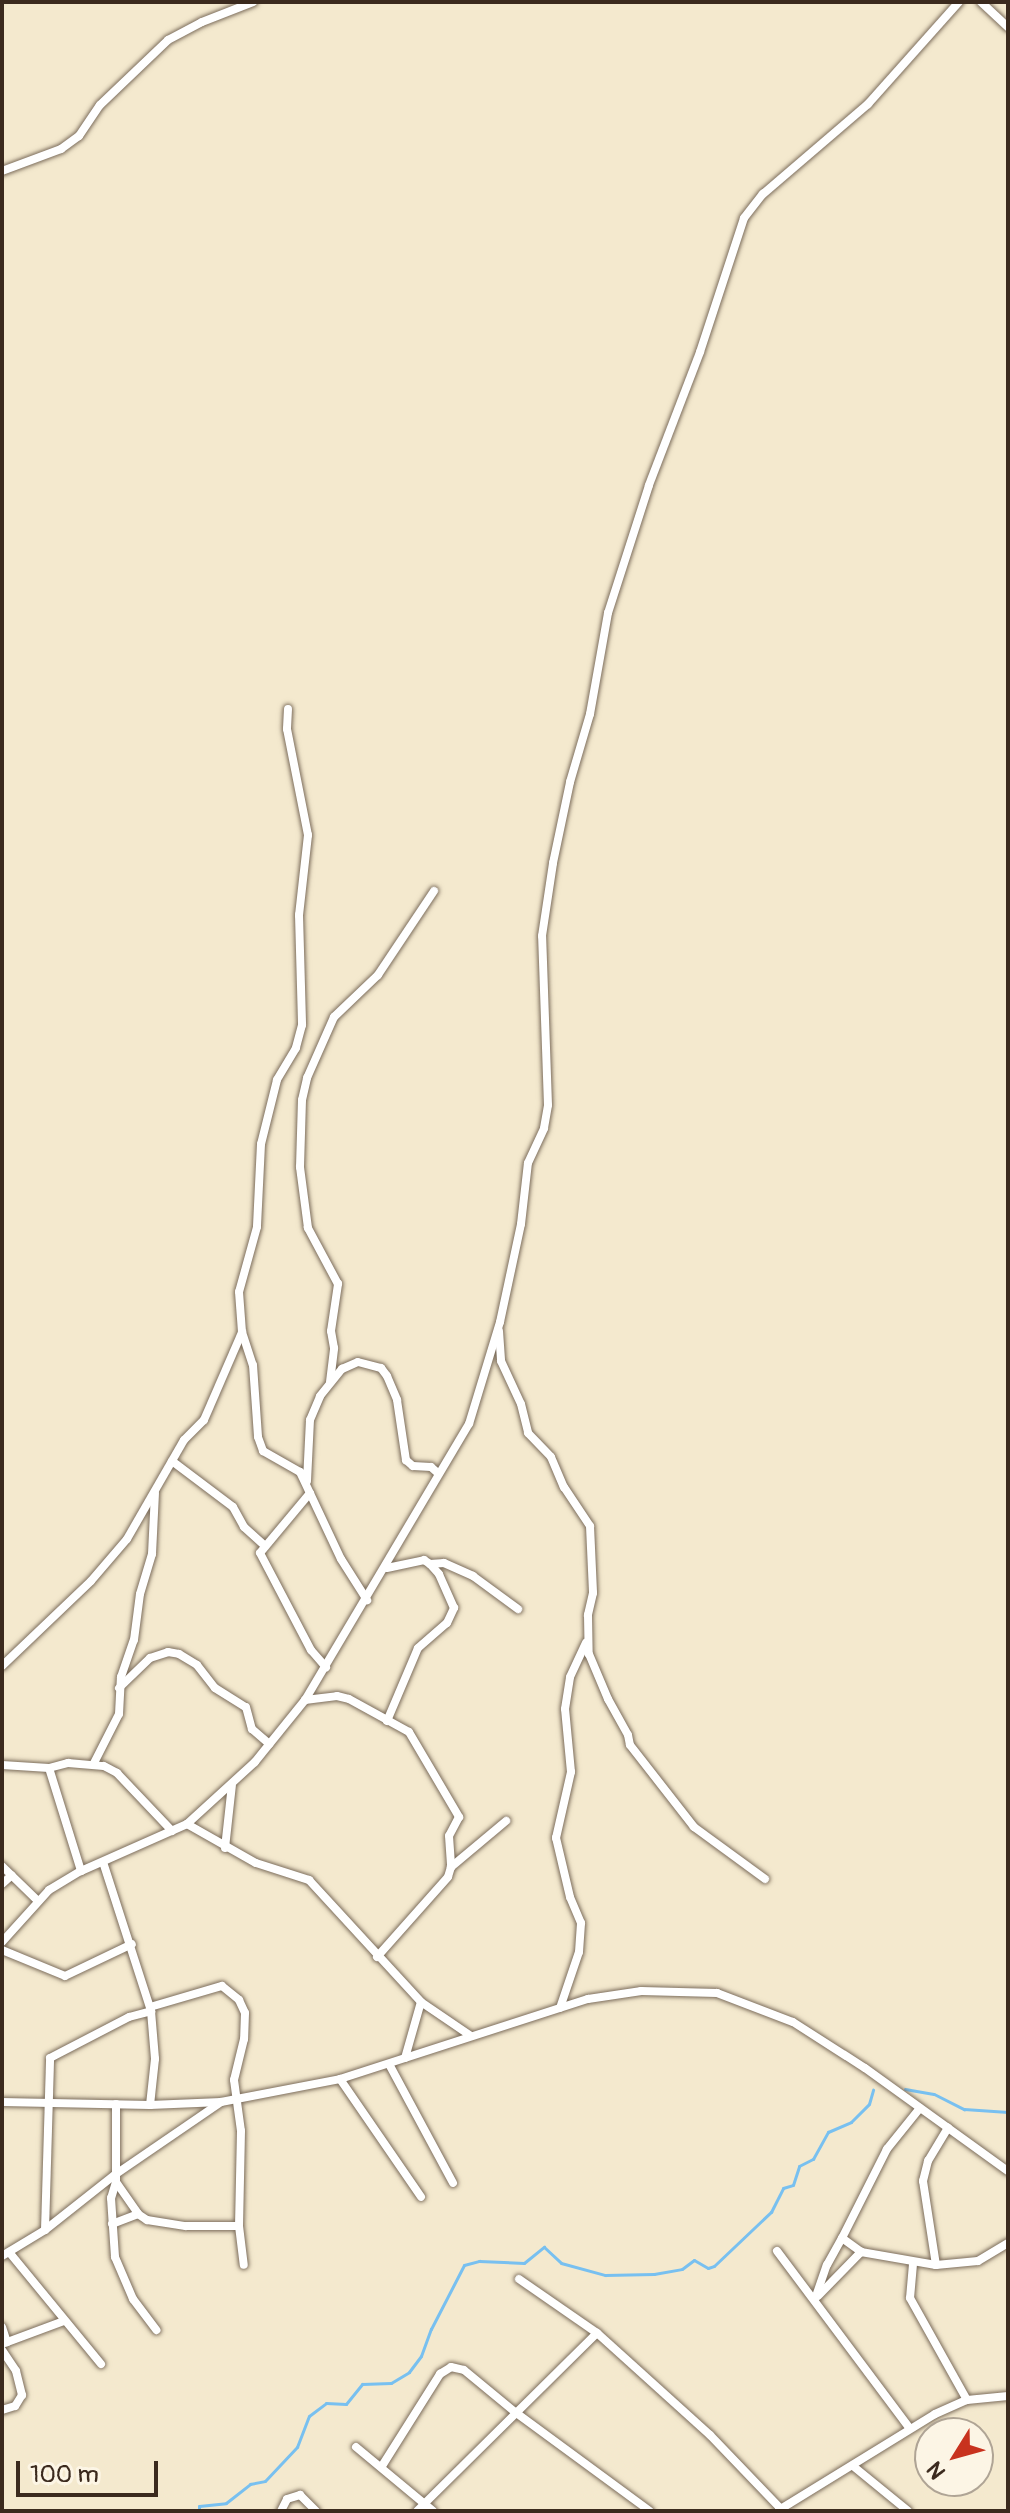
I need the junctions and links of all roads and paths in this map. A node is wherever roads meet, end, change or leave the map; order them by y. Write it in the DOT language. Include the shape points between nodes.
graph roads {
  1 [pos="253,2"];
  2 [pos="959,2"];
  3 [pos="981,2"];
  4 [pos="1008,27"];
  5 [pos="2,171"];
  6 [pos="288,709"];
  7 [pos="434,891"];
  8 [pos="500,1322"];
  9 [pos="242,1332"];
  10 [pos="330,1382"];
  11 [pos="172,1461"];
  12 [pos="438,1473"];
  13 [pos="156,1488"];
  14 [pos="309,1489"];
  15 [pos="265,1546"];
  16 [pos="430,1564"];
  17 [pos="386,1568"];
  18 [pos="367,1600"];
  19 [pos="518,1609"];
  20 [pos="587,1638"];
  21 [pos="2,1666"];
  22 [pos="326,1667"];
  23 [pos="119,1688"];
  24 [pos="305,1700"];
  25 [pos="387,1721"];
  26 [pos="269,1744"];
  27 [pos="94,1763"];
  28 [pos="2,1765"];
  29 [pos="49,1768"];
  30 [pos="232,1784"];
  31 [pos="506,1821"];
  32 [pos="187,1824"];
  33 [pos="172,1831"];
  34 [pos="225,1848"];
  35 [pos="103,1862"];
  36 [pos="2,1866"];
  37 [pos="451,1867"];
  38 [pos="81,1871"];
  39 [pos="12,1875"];
  40 [pos="765,1879"];
  41 [pos="2,1884"];
  42 [pos="38,1901"];
  43 [pos="2,1942"];
  44 [pos="132,1944"];
  45 [pos="2,1950"];
  46 [pos="377,1957"];
  47 [pos="421,2002"];
  48 [pos="560,2008"];
  49 [pos="150,2009"];
  50 [pos="471,2036"];
  51 [pos="405,2058"];
  52 [pos="389,2064"];
  53 [pos="340,2079"];
  54 [pos="235,2099"];
  55 [pos="2,2102"];
  56 [pos="221,2102"];
  57 [pos="48,2103"];
  58 [pos="116,2104"];
  59 [pos="150,2105"];
  60 [pos="920,2108"];
  61 [pos="948,2128"];
  62 [pos="1008,2171"];
  63 [pos="116,2178"];
  64 [pos="453,2183"];
  65 [pos="421,2197"];
  66 [pos="138,2214"];
  67 [pos="112,2224"];
  68 [pos="239,2226"];
  69 [pos="45,2230"];
  70 [pos="842,2238"];
  71 [pos="1008,2243"];
  72 [pos="777,2251"];
  73 [pos="861,2252"];
  74 [pos="6,2254"];
  75 [pos="913,2264"];
  76 [pos="244,2265"];
  77 [pos="936,2265"];
  78 [pos="519,2279"];
  79 [pos="815,2299"];
  80 [pos="64,2321"];
  81 [pos="2,2327"];
  82 [pos="156,2330"];
  83 [pos="597,2333"];
  84 [pos="4,2345"];
  85 [pos="101,2364"];
  86 [pos="1008,2396"];
  87 [pos="967,2400"];
  88 [pos="2,2410"];
  89 [pos="515,2412"];
  90 [pos="910,2429"];
  91 [pos="356,2447"];
  92 [pos="382,2466"];
  93 [pos="853,2466"];
  94 [pos="424,2503"];
  95 [pos="781,2510"];
  96 [pos="281,2511"];
  97 [pos="316,2511"];
  98 [pos="417,2511"];
  99 [pos="433,2511"];
  100 [pos="650,2511"];
  101 [pos="908,2511"];
  1 -- 5 [label="street" via="168,40 100,105 79,136 61,149"];
  2 -- 8 [label="street" via="868,104 763,194 744,218 645,497 608,613 590,714 553,863 542,936 548,1105 528,1163"];
  3 -- 4 [label="street"];
  6 -- 9 [label="street" via="287,729 308,835 299,915 302,1025 296,1048 277,1080 261,1144 257,1227 239,1292"];
  7 -- 10 [label="street" via="378,975 334,1017 302,1100 300,1167 308,1228 338,1284"];
  8 -- 12 [label="street" via="469,1424"];
  8 -- 20 [label="street" via="501,1361 528,1433 551,1457 590,1526 593,1593"];
  9 -- 11 [label="street" via="204,1420"];
  9 -- 14 [label="street" via="253,1365 263,1451 300,1472"];
  10 -- 12 [label="street" via="358,1362 381,1368 397,1400 406,1460"];
  10 -- 14 [label="street" via="310,1420"];
  11 -- 13 [label="street"];
  11 -- 15 [label="street" via="233,1507 244,1527"];
  12 -- 17 [label="street"];
  13 -- 21 [label="street" via="127,1539"];
  13 -- 23 [label="street" via="152,1554"];
  14 -- 15 [label="street"];
  14 -- 18 [label="street" via="341,1559"];
  15 -- 22 [label="street" via="262,1558 311,1650"];
  16 -- 17 [label="street" via="424,1560"];
  16 -- 19 [label="street" via="444,1563 473,1576"];
  16 -- 25 [label="street" via="454,1608 447,1623 418,1648"];
  17 -- 18 [label="street"];
  18 -- 22 [label="street"];
  20 -- 40 [label="street" via="596,1674 630,1745 694,1827"];
  20 -- 48 [label="street" via="570,1677 565,1709 571,1772 556,1838 581,1923 579,1952"];
  22 -- 24 [label="street"];
  23 -- 26 [label="street" via="150,1658 179,1654 197,1665 215,1688 246,1707 252,1729"];
  23 -- 27 [label="street" via="119,1714"];
  24 -- 25 [label="street" via="349,1699"];
  24 -- 26 [label="street"];
  25 -- 37 [label="street" via="413,1737 459,1817 449,1836"];
  26 -- 30 [label="street"];
  27 -- 29 [label="street"];
  27 -- 33 [label="street" via="117,1773"];
  28 -- 29 [label="street"];
  29 -- 38 [label="street"];
  30 -- 32 [label="street"];
  30 -- 34 [label="street"];
  31 -- 37 [label="street"];
  32 -- 33 [label="street"];
  32 -- 34 [label="street"];
  33 -- 35 [label="street"];
  34 -- 46 [label="street" via="309,1880"];
  35 -- 38 [label="street"];
  35 -- 44 [label="street"];
  36 -- 39 [label="street"];
  37 -- 46 [label="street" via="448,1877"];
  38 -- 42 [label="street"];
  39 -- 41 [label="street"];
  39 -- 42 [label="street"];
  42 -- 43 [label="street"];
  44 -- 45 [label="street" via="65,1976"];
  44 -- 49 [label="street"];
  46 -- 47 [label="street"];
  47 -- 50 [label="street"];
  47 -- 51 [label="street"];
  48 -- 50 [label="street"];
  48 -- 60 [label="street" via="641,1991 717,1993 793,2022"];
  49 -- 54 [label="street" via="222,1986 239,2000 246,2022"];
  49 -- 57 [label="street" via="53,2054"];
  49 -- 59 [label="street" via="155,2059"];
  50 -- 51 [label="street"];
  51 -- 52 [label="street"];
  52 -- 53 [label="street"];
  52 -- 64 [label="street"];
  53 -- 54 [label="street"];
  53 -- 65 [label="street"];
  54 -- 56 [label="street"];
  54 -- 68 [label="street" via="241,2131"];
  55 -- 57 [label="street"];
  56 -- 59 [label="street"];
  56 -- 63 [label="street"];
  57 -- 58 [label="street"];
  57 -- 69 [label="street"];
  58 -- 59 [label="street"];
  58 -- 63 [label="street"];
  60 -- 61 [label="street"];
  60 -- 70 [label="street" via="887,2149"];
  61 -- 62 [label="street"];
  61 -- 77 [label="street" via="928,2161 923,2181"];
  63 -- 66 [label="street"];
  63 -- 67 [label="street"];
  63 -- 69 [label="street"];
  66 -- 67 [label="street"];
  66 -- 68 [label="street" via="186,2226"];
  67 -- 82 [label="street" via="122,2276"];
  68 -- 76 [label="street"];
  69 -- 74 [label="street"];
  70 -- 73 [label="street"];
  70 -- 79 [label="street"];
  71 -- 77 [label="street" via="978,2261"];
  72 -- 79 [label="street"];
  73 -- 75 [label="street"];
  73 -- 79 [label="street"];
  74 -- 80 [label="street"];
  75 -- 77 [label="street"];
  75 -- 87 [label="street" via="910,2298"];
  78 -- 83 [label="street"];
  79 -- 90 [label="street"];
  80 -- 84 [label="street"];
  80 -- 85 [label="street"];
  81 -- 84 [label="street"];
  83 -- 89 [label="street"];
  83 -- 95 [label="street" via="710,2435"];
  84 -- 88 [label="street" via="22,2395 15,2406"];
  86 -- 87 [label="street"];
  87 -- 90 [label="street"];
  89 -- 92 [label="street" via="464,2370 451,2367 440,2374"];
  89 -- 94 [label="street"];
  89 -- 100 [label="street"];
  90 -- 93 [label="street"];
  91 -- 92 [label="street"];
  92 -- 94 [label="street"];
  93 -- 95 [label="street"];
  93 -- 101 [label="street"];
  94 -- 98 [label="street"];
  94 -- 99 [label="street"];
  96 -- 97 [label="street" via="287,2499 300,2495"];
}
